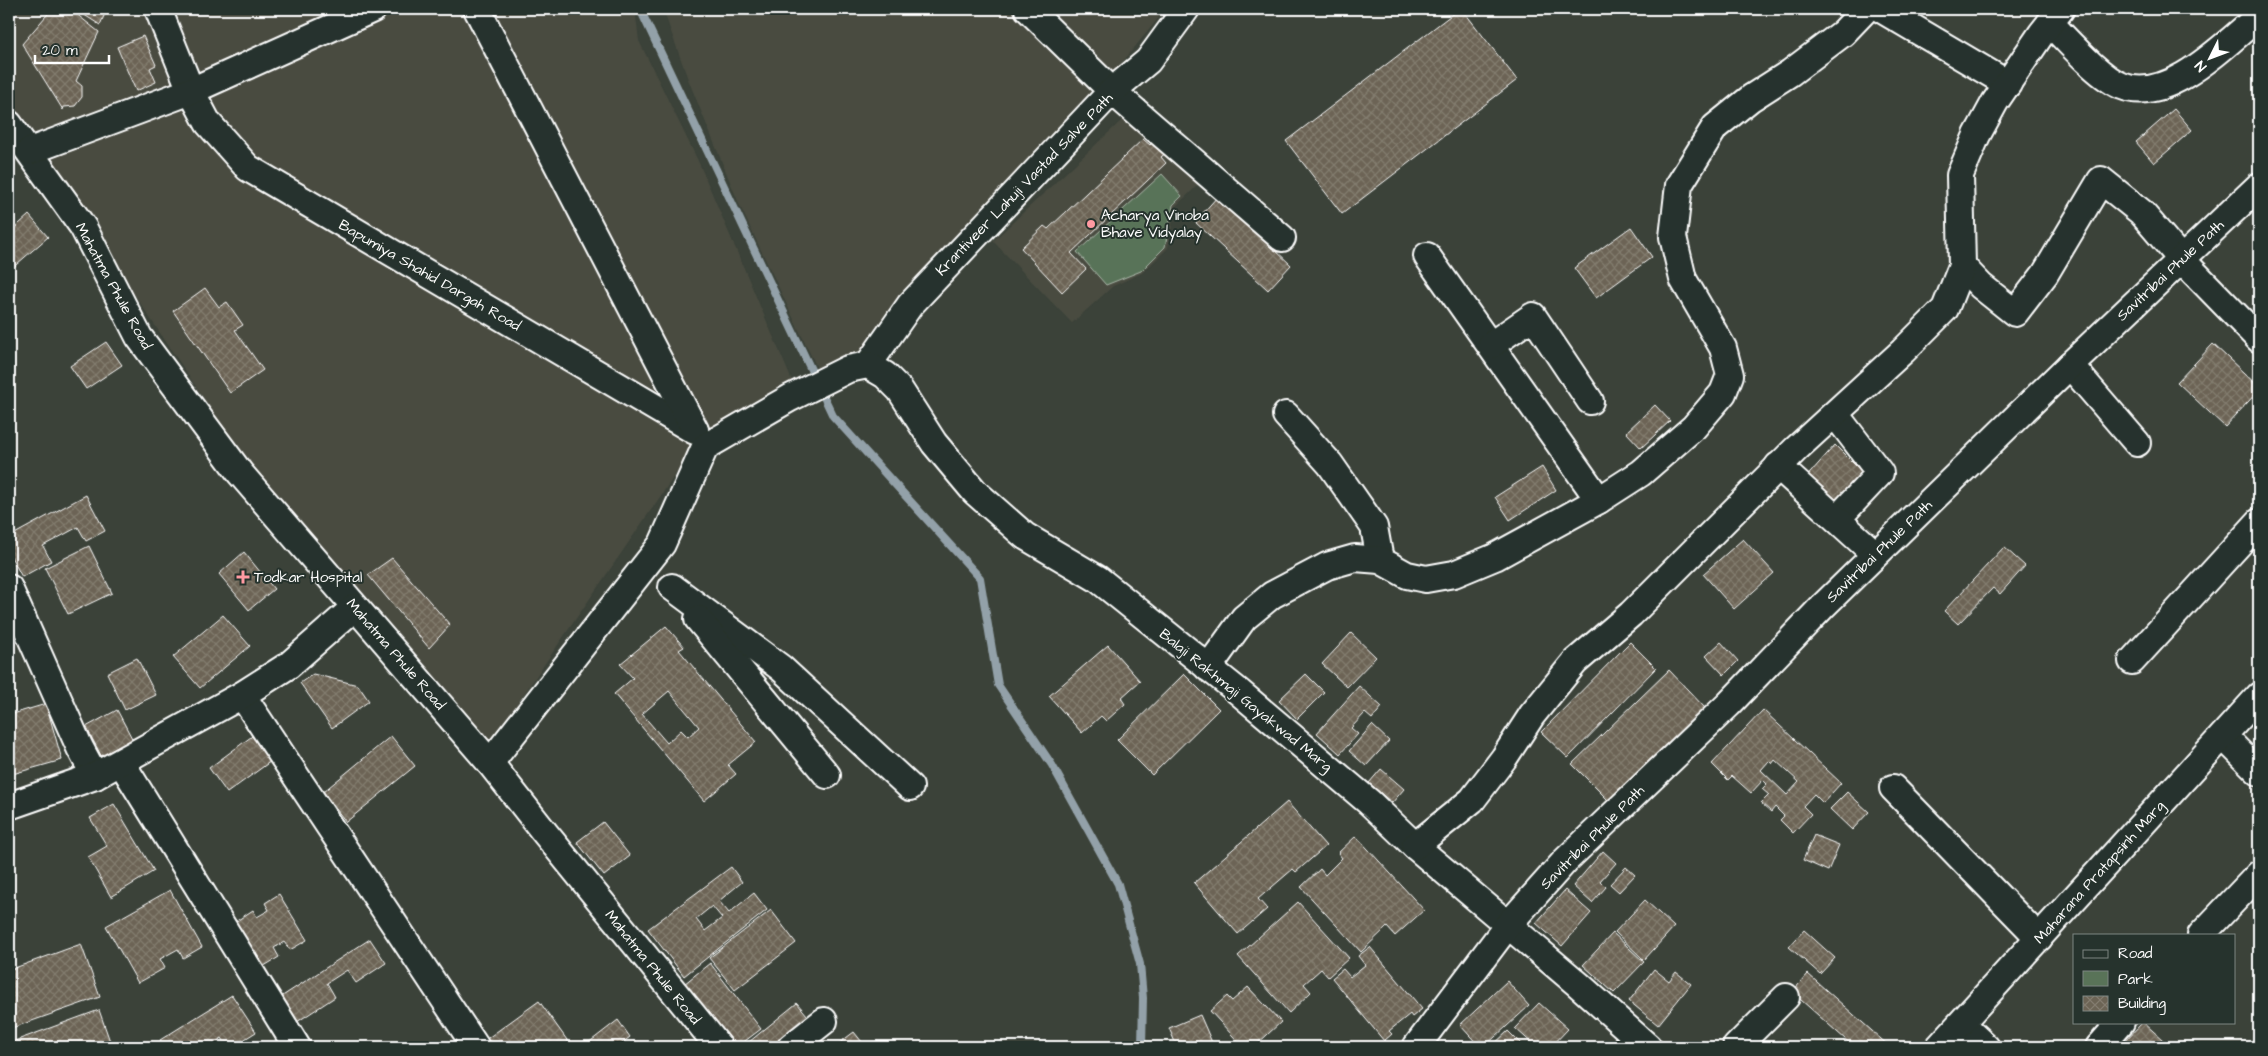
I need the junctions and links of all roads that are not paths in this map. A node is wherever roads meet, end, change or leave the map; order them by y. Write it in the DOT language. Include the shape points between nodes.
graph roads {
  1 [pos="158,9"];
  2 [pos="373,9"];
  3 [pos="478,9"];
  4 [pos="1028,9"];
  5 [pos="1186,9"];
  6 [pos="1866,9"];
  7 [pos="1881,9"];
  8 [pos="2055,16"];
  9 [pos="2259,16"];
  10 [pos="2008,84"];
  11 [pos="191,91"];
  12 [pos="1112,91"];
  13 [pos="9,124"];
  14 [pos="30,151"];
  15 [pos="2259,186"];
  16 [pos="1282,238"];
  17 [pos="1426,256"];
  18 [pos="2181,259"];
  19 [pos="1962,266"];
  20 [pos="2259,339"];
  21 [pos="1491,346"];
  22 [pos="2070,365"];
  23 [pos="858,367"];
  24 [pos="1590,401"];
  25 [pos="1835,414"];
  26 [pos="1286,415"];
  27 [pos="700,439"];
  28 [pos="2137,443"];
  29 [pos="1778,466"];
  30 [pos="1599,500"];
  31 [pos="1837,520"];
  32 [pos="2259,522"];
  33 [pos="1875,554"];
  34 [pos="649,560"];
  35 [pos="1380,560"];
  36 [pos="672,587"];
  37 [pos="9,588"];
  38 [pos="355,606"];
  39 [pos="2132,661"];
  40 [pos="1208,668"];
  41 [pos="242,696"];
  42 [pos="2259,696"];
  43 [pos="2223,736"];
  44 [pos="121,762"];
  45 [pos="490,763"];
  46 [pos="2259,772"];
  47 [pos="827,775"];
  48 [pos="95,776"];
  49 [pos="910,787"];
  50 [pos="1894,788"];
  51 [pos="9,806"];
  52 [pos="1415,846"];
  53 [pos="2259,874"];
  54 [pos="1507,926"];
  55 [pos="2202,934"];
  56 [pos="2038,938"];
  57 [pos="1786,997"];
  58 [pos="824,1021"];
  59 [pos="1961,1024"];
  60 [pos="2119,1024"];
  61 [pos="298,1047"];
  62 [pos="476,1047"];
  63 [pos="719,1047"];
  64 [pos="791,1047"];
  65 [pos="1416,1047"];
  66 [pos="1648,1047"];
  67 [pos="1736,1047"];
  68 [pos="1939,1047"];
  69 [pos="1986,1047"];
  70 [pos="2099,1047"];
  1 -- 11 [label="street, Bapumiya Shahid Dargah Road"];
  2 -- 11 [label="street"];
  3 -- 27 [label="street"];
  4 -- 12 [label="street"];
  5 -- 12 [label="street, Krantiveer Lahuji Vastad Salve Path" via="1148,61"];
  6 -- 30 [label="street" via="1843,33 1715,127 1679,185 1673,237 1683,279 1723,348 1730,375 1722,393 1694,427 1641,473"];
  7 -- 10 [label="street"];
  8 -- 9 [label="street" via="2102,73 2122,86 2146,90 2167,85 2193,70"];
  8 -- 10 [label="street"];
  10 -- 19 [label="street" via="1977,135 1960,176"];
  11 -- 14 [label="street"];
  11 -- 27 [label="street, Bapumiya Shahid Dargah Road" via="208,123 248,168"];
  12 -- 16 [label="street"];
  12 -- 23 [label="street, Krantiveer Lahuji Vastad Salve Path" via="910,305"];
  13 -- 14 [label="street, Mahatma Phule Road"];
  14 -- 38 [label="street, Mahatma Phule Road" via="83,227 139,337 240,473"];
  15 -- 18 [label="street, Savitribai Phule Path"];
  17 -- 21 [label="street"];
  18 -- 19 [label="street" via="2141,212 2101,180 2045,274 2015,312 1981,286"];
  18 -- 20 [label="street"];
  18 -- 22 [label="street, Savitribai Phule Path"];
  19 -- 25 [label="street" via="1945,309"];
  21 -- 24 [label="street" via="1533,316"];
  21 -- 30 [label="street"];
  22 -- 28 [label="street"];
  22 -- 33 [label="street, Savitribai Phule Path"];
  23 -- 27 [label="street"];
  23 -- 40 [label="street, Balaji Rakhmaji Gayakwad Marg" via="885,375 900,390 934,443 982,498 1025,536 1098,579"];
  25 -- 29 [label="street"];
  25 -- 31 [label="street" via="1880,473"];
  26 -- 35 [label="street" via="1330,464 1374,527"];
  27 -- 34 [label="street" via="662,544"];
  29 -- 31 [label="street"];
  29 -- 52 [label="street" via="1631,614 1575,662 1532,715 1472,800"];
  30 -- 35 [label="street" via="1495,557 1454,574 1426,579 1407,576"];
  31 -- 33 [label="street"];
  32 -- 39 [label="street"];
  33 -- 54 [label="street, Savitribai Phule Path" via="1729,704 1566,860"];
  34 -- 36 [label="street"];
  34 -- 45 [label="street"];
  35 -- 40 [label="street" via="1355,558 1327,566 1272,595 1244,618"];
  36 -- 47 [label="street"];
  36 -- 49 [label="street" via="781,668"];
  37 -- 48 [label="street"];
  38 -- 41 [label="street" via="289,664"];
  38 -- 45 [label="street, Mahatma Phule Road"];
  40 -- 52 [label="street, Balaji Rakhmaji Gayakwad Marg" via="1369,802"];
  41 -- 44 [label="street"];
  41 -- 62 [label="street"];
  42 -- 43 [label="street, Maharana Pratapsinh Marg"];
  43 -- 46 [label="street"];
  43 -- 56 [label="street, Maharana Pratapsinh Marg"];
  44 -- 48 [label="street"];
  44 -- 61 [label="street"];
  45 -- 63 [label="street, Mahatma Phule Road"];
  48 -- 51 [label="street"];
  50 -- 56 [label="street"];
  52 -- 54 [label="street, Balaji Rakhmaji Gayakwad Marg"];
  53 -- 55 [label="street"];
  54 -- 65 [label="street, Savitribai Phule Path"];
  54 -- 66 [label="street, Balaji Rakhmaji Gayakwad Marg"];
  56 -- 59 [label="street, Maharana Pratapsinh Marg"];
  57 -- 67 [label="street"];
  58 -- 64 [label="street"];
  59 -- 68 [label="street, Maharana Pratapsinh Marg"];
  59 -- 69 [label="street"];
  60 -- 70 [label="street"];
}
